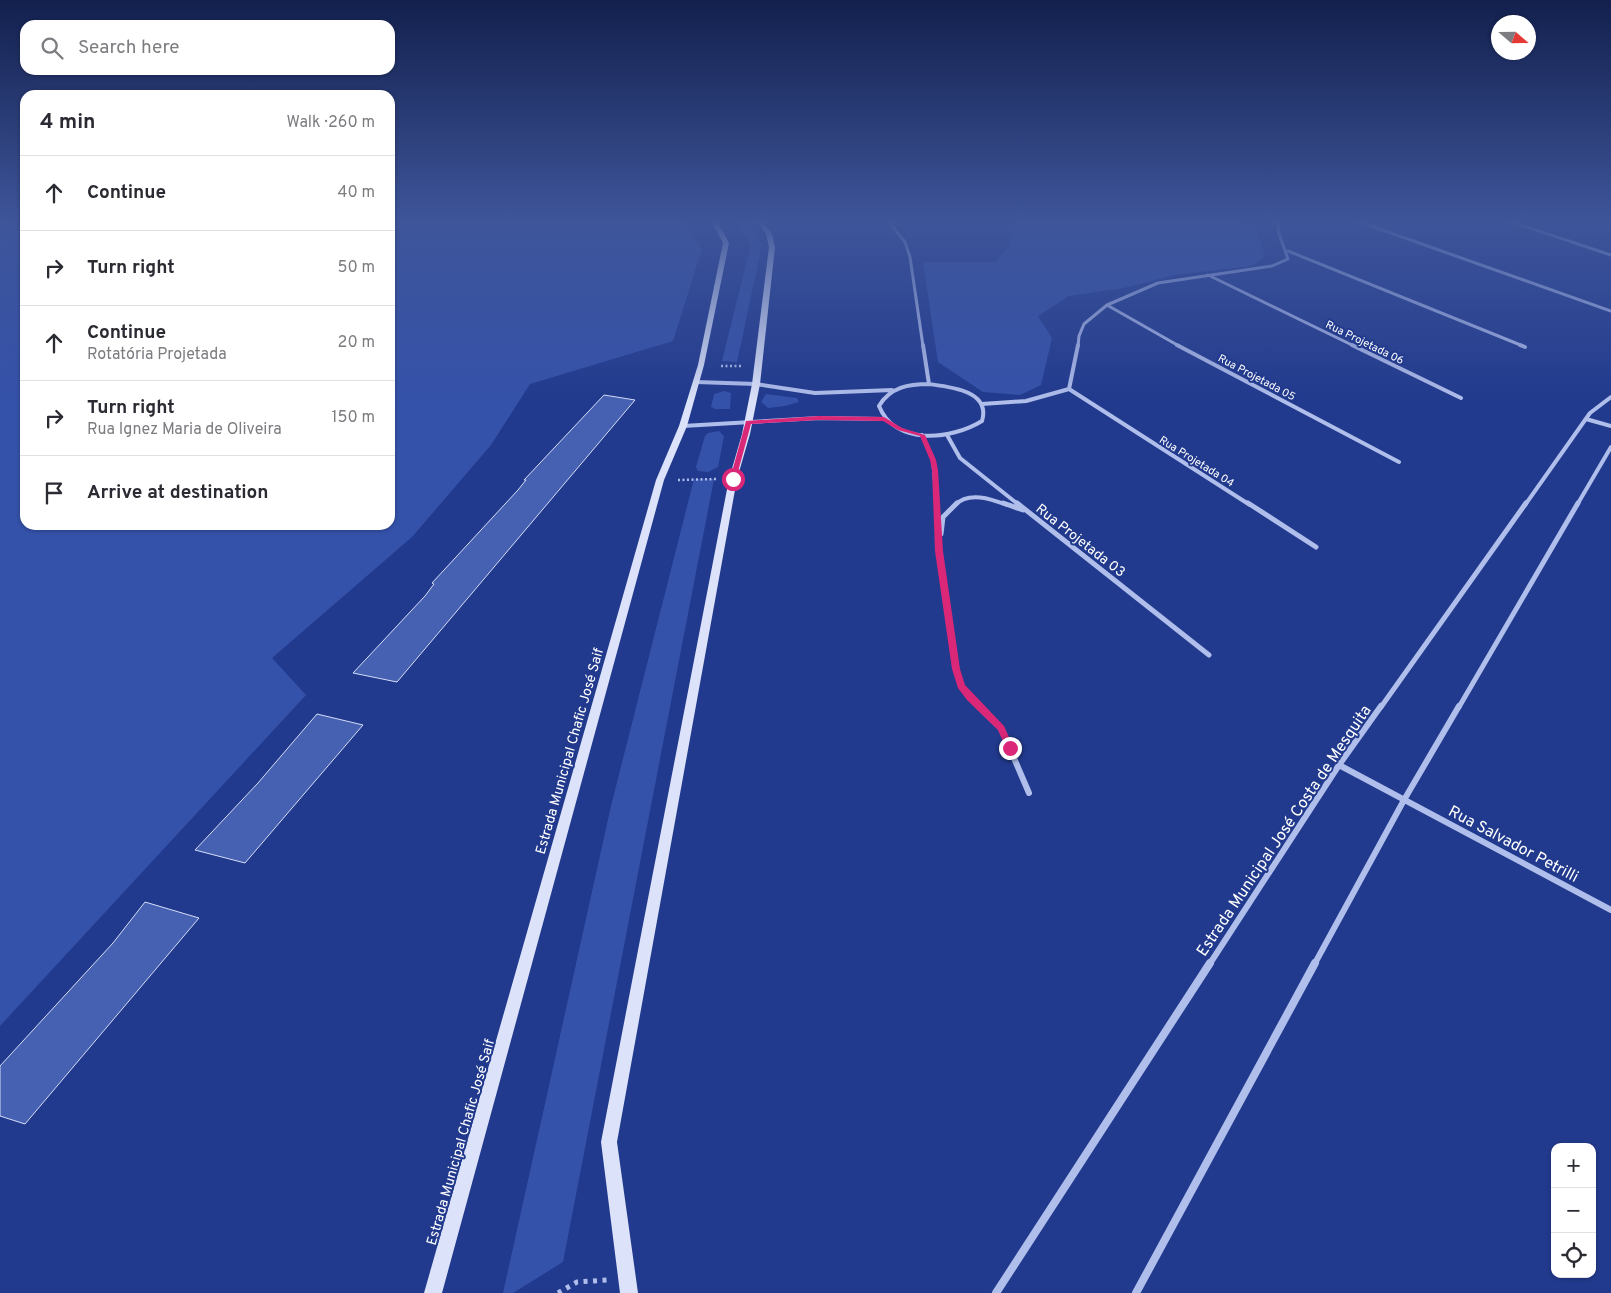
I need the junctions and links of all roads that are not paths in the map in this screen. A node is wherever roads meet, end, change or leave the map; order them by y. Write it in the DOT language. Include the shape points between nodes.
graph roads {
  1 [pos="718,281"];
  2 [pos="768,281"];
  3 [pos="914,281"];
  4 [pos="1167,281"];
  5 [pos="1222,281"];
  6 [pos="1363,281"];
  7 [pos="1527,281"];
  8 [pos="1108,305"];
  9 [pos="1611,311"];
  10 [pos="1525,347"];
  11 [pos="696,382"];
  12 [pos="756,384"];
  13 [pos="929,384"];
  14 [pos="896,389"];
  15 [pos="1068,390"];
  16 [pos="1611,397"];
  17 [pos="1461,398"];
  18 [pos="982,404"];
  19 [pos="884,419"];
  20 [pos="1586,419"];
  21 [pos="748,422"];
  22 [pos="683,426"];
  23 [pos="1611,426"];
  24 [pos="922,435"];
  25 [pos="947,435"];
  26 [pos="1611,447"];
  27 [pos="1399,462"];
  28 [pos="1028,512"];
  29 [pos="1316,547"];
  30 [pos="939,551"];
  31 [pos="1209,655"];
  32 [pos="1339,765"];
  33 [pos="1029,793"];
  34 [pos="1404,800"];
  35 [pos="1611,910"];
  36 [pos="433,1293"];
  37 [pos="629,1293"];
  38 [pos="996,1293"];
  39 [pos="1136,1293"];
  1 -- 11 [label="street, Estrada Municipal Chafic José Saif"];
  2 -- 12 [label="street"];
  3 -- 13 [label="street"];
  4 -- 8 [label="street"];
  5 -- 17 [label="street, Rua Projetada 06"];
  6 -- 10 [label="street"];
  7 -- 9 [label="street"];
  8 -- 15 [label="street" via="1084,324"];
  8 -- 27 [label="street, Rua Projetada 05" via="1145,328"];
  11 -- 12 [label="street"];
  11 -- 22 [label="street, Estrada Municipal Chafic José Saif"];
  12 -- 14 [label="street" via="815,393"];
  12 -- 21 [label="street"];
  13 -- 14 [label="street"];
  13 -- 18 [label="street" via="962,390"];
  14 -- 19 [label="street" via="887,394 879,406"];
  15 -- 18 [label="street" via="1031,402"];
  15 -- 29 [label="street, Rua Projetada 04"];
  16 -- 20 [label="street, Estrada Municipal José Costa de Mesquita"];
  18 -- 25 [label="street" via="985,416 976,426"];
  19 -- 21 [label="street"];
  19 -- 24 [label="street" via="900,429"];
  20 -- 23 [label="street"];
  20 -- 32 [label="street, Estrada Municipal José Costa de Mesquita"];
  21 -- 22 [label="street"];
  21 -- 37 [label="street" via="733,479 609,1142"];
  22 -- 36 [label="street, Estrada Municipal Chafic José Saif" via="660,480"];
  24 -- 25 [label="street"];
  24 -- 30 [label="street" via="935,470"];
  25 -- 28 [label="street, Rua Projetada 03" via="960,458"];
  26 -- 34 [label="street"];
  28 -- 30 [label="street" via="984,498 960,500 943,517"];
  28 -- 31 [label="street, Rua Projetada 03"];
  30 -- 33 [label="street" via="961,686 1001,728"];
  32 -- 34 [label="street, Rua Salvador Petrilli"];
  32 -- 38 [label="street, Estrada Municipal José Costa de Mesquita"];
  34 -- 35 [label="street, Rua Salvador Petrilli"];
  34 -- 39 [label="street"];
}
